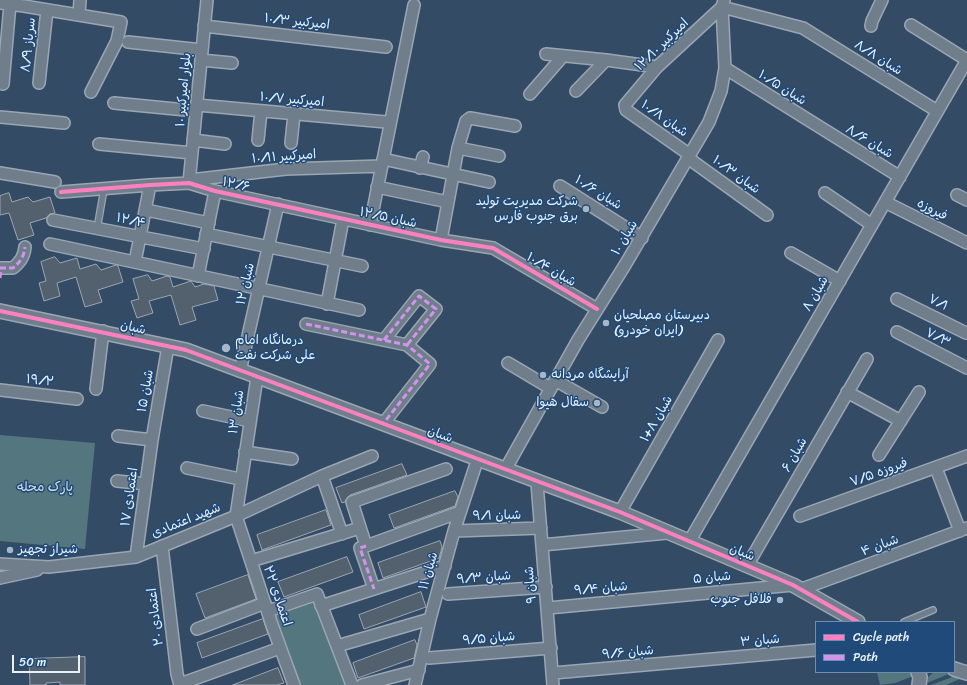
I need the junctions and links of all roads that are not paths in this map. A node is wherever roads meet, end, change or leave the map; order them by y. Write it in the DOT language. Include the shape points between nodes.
graph roads {
  1 [pos="80,0"];
  2 [pos="207,0"];
  3 [pos="882,0"];
  4 [pos="3,3"];
  5 [pos="24,3"];
  6 [pos="723,4"];
  7 [pos="414,5"];
  8 [pos="47,10"];
  9 [pos="79,15"];
  10 [pos="911,24"];
  11 [pos="204,26"];
  12 [pos="871,26"];
  13 [pos="3,40"];
  14 [pos="128,42"];
  15 [pos="386,46"];
  16 [pos="546,54"];
  17 [pos="202,55"];
  18 [pos="563,56"];
  19 [pos="606,60"];
  20 [pos="967,60"];
  21 [pos="232,63"];
  22 [pos="657,67"];
  23 [pos="725,68"];
  24 [pos="39,83"];
  25 [pos="3,84"];
  26 [pos="576,91"];
  27 [pos="92,92"];
  28 [pos="530,94"];
  29 [pos="114,103"];
  30 [pos="625,105"];
  31 [pos="196,108"];
  32 [pos="261,111"];
  33 [pos="937,111"];
  34 [pos="294,114"];
  35 [pos="0,117"];
  36 [pos="386,122"];
  37 [pos="64,123"];
  38 [pos="515,126"];
  39 [pos="824,131"];
  40 [pos="194,140"];
  41 [pos="258,140"];
  42 [pos="291,143"];
  43 [pos="99,144"];
  44 [pos="225,144"];
  45 [pos="458,148"];
  46 [pos="192,153"];
  47 [pos="499,156"];
  48 [pos="689,156"];
  49 [pos="382,163"];
  50 [pos="0,173"];
  51 [pos="453,175"];
  52 [pos="900,177"];
  53 [pos="55,182"];
  54 [pos="190,182"];
  55 [pos="489,182"];
  56 [pos="150,185"];
  57 [pos="560,186"];
  58 [pos="377,187"];
  59 [pos="104,188"];
  60 [pos="215,191"];
  61 [pos="62,192"];
  62 [pos="825,193"];
  63 [pos="448,202"];
  64 [pos="885,202"];
  65 [pos="278,204"];
  66 [pos="146,210"];
  67 [pos="767,215"];
  68 [pos="343,219"];
  69 [pos="53,220"];
  70 [pos="370,225"];
  71 [pos="872,225"];
  72 [pos="97,229"];
  73 [pos="208,229"];
  74 [pos="140,237"];
  75 [pos="642,238"];
  76 [pos="441,240"];
  77 [pos="967,243"];
  78 [pos="50,244"];
  79 [pos="269,246"];
  80 [pos="25,247"];
  81 [pos="494,248"];
  82 [pos="204,249"];
  83 [pos="791,254"];
  84 [pos="334,261"];
  85 [pos="135,262"];
  86 [pos="362,266"];
  87 [pos="0,271"];
  88 [pos="198,276"];
  89 [pos="840,281"];
  90 [pos="260,288"];
  91 [pos="897,298"];
  92 [pos="327,304"];
  93 [pos="598,309"];
  94 [pos="359,310"];
  95 [pos="0,311"];
  96 [pos="306,324"];
  97 [pos="103,331"];
  98 [pos="897,332"];
  99 [pos="967,334"];
  100 [pos="384,340"];
  101 [pos="718,340"];
  102 [pos="407,344"];
  103 [pos="168,346"];
  104 [pos="867,359"];
  105 [pos="508,363"];
  106 [pos="967,368"];
  107 [pos="240,371"];
  108 [pos="257,377"];
  109 [pos="552,384"];
  110 [pos="96,389"];
  111 [pos="0,390"];
  112 [pos="847,392"];
  113 [pos="919,392"];
  114 [pos="77,399"];
  115 [pos="602,407"];
  116 [pos="203,411"];
  117 [pos="250,421"];
  118 [pos="901,421"];
  119 [pos="383,424"];
  120 [pos="118,436"];
  121 [pos="152,440"];
  122 [pos="245,452"];
  123 [pos="372,456"];
  124 [pos="880,456"];
  125 [pos="967,456"];
  126 [pos="292,459"];
  127 [pos="475,467"];
  128 [pos="187,468"];
  129 [pos="936,468"];
  130 [pos="446,469"];
  131 [pos="506,470"];
  132 [pos="322,476"];
  133 [pos="240,479"];
  134 [pos="117,480"];
  135 [pos="537,482"];
  136 [pos="146,484"];
  137 [pos="460,512"];
  138 [pos="620,512"];
  139 [pos="236,516"];
  140 [pos="800,516"];
  141 [pos="360,528"];
  142 [pos="541,528"];
  143 [pos="454,530"];
  144 [pos="963,530"];
  145 [pos="667,533"];
  146 [pos="342,534"];
  147 [pos="689,542"];
  148 [pos="542,545"];
  149 [pos="162,546"];
  150 [pos="366,546"];
  151 [pos="136,557"];
  152 [pos="251,562"];
  153 [pos="0,564"];
  154 [pos="445,566"];
  155 [pos="747,566"];
  156 [pos="49,567"];
  157 [pos="0,578"];
  158 [pos="546,587"];
  159 [pos="798,587"];
  160 [pos="374,589"];
  161 [pos="448,594"];
  162 [pos="657,598"];
  163 [pos="321,606"];
  164 [pos="267,607"];
  165 [pos="548,608"];
  166 [pos="932,610"];
  167 [pos="430,619"];
  168 [pos="856,621"];
  169 [pos="906,621"];
  170 [pos="197,629"];
  171 [pos="338,646"];
  172 [pos="280,648"];
  173 [pos="551,648"];
  174 [pos="815,650"];
  175 [pos="429,658"];
  176 [pos="705,660"];
  177 [pos="419,670"];
  178 [pos="955,670"];
  179 [pos="918,673"];
  180 [pos="967,673"];
  181 [pos="553,674"];
  182 [pos="177,682"];
  183 [pos="294,685"];
  184 [pos="352,685"];
  185 [pos="362,685"];
  186 [pos="415,685"];
  187 [pos="553,685"];
  188 [pos="919,685"];
  1 -- 9 [label="street"];
  2 -- 11 [label="street, ۱۰ بلوار امیرکبیر"];
  3 -- 12 [label="street"];
  4 -- 5 [label="street"];
  4 -- 13 [label="street"];
  5 -- 8 [label="street"];
  6 -- 22 [label="street, ۱۲/۱۰ امیرکبیر"];
  6 -- 23 [label="street, ۱۰ شبان"];
  6 -- 33 [label="street, ۸/۸ شبان" via="803,28"];
  7 -- 49 [label="street"];
  8 -- 9 [label="street"];
  8 -- 24 [label="street, ۸/۹ سرباز"];
  9 -- 27 [label="street" via="120,22 117,41"];
  10 -- 20 [label="street"];
  11 -- 15 [label="street, ۱۰/۳ امیرکبیر"];
  11 -- 17 [label="street, ۱۰ بلوار امیرکبیر"];
  13 -- 25 [label="street"];
  14 -- 17 [label="street"];
  16 -- 18 [label="street"];
  17 -- 21 [label="street"];
  17 -- 31 [label="street, ۱۰ بلوار امیرکبیر"];
  18 -- 19 [label="street"];
  18 -- 28 [label="street"];
  19 -- 22 [label="street"];
  19 -- 26 [label="street"];
  20 -- 33 [label="street, ۸ شبان"];
  22 -- 30 [label="street, ۱۲/۱۰ امیرکبیر"];
  23 -- 39 [label="street, ۱۰/۵ شبان"];
  23 -- 48 [label="street, ۱۰ شبان" via="721,91 709,122"];
  29 -- 31 [label="street, ۱۰/۷ امیرکبیر"];
  30 -- 48 [label="street, ۱۰/۸ شبان" via="626,110"];
  31 -- 32 [label="street, ۱۰/۷ امیرکبیر"];
  31 -- 40 [label="street, ۱۰ بلوار امیرکبیر"];
  32 -- 34 [label="street, ۱۰/۷ امیرکبیر"];
  32 -- 41 [label="street"];
  33 -- 52 [label="street, ۸ شبان"];
  34 -- 36 [label="street, ۱۰/۷ امیرکبیر"];
  34 -- 42 [label="street"];
  35 -- 37 [label="street"];
  38 -- 45 [label="street" via="467,119"];
  39 -- 52 [label="street, ۸/۶ شبان"];
  40 -- 44 [label="street"];
  40 -- 46 [label="street, ۱۰ بلوار امیرکبیر"];
  43 -- 46 [label="street"];
  45 -- 47 [label="street"];
  45 -- 51 [label="street"];
  46 -- 54 [label="street, ۱۰ بلوار امیرکبیر"];
  48 -- 67 [label="street, ۱۰/۳ شبان"];
  48 -- 75 [label="street, ۱۰ شبان"];
  49 -- 51 [label="street, ۱۰/۱۱ امیرکبیر" via="422,162"];
  49 -- 54 [label="street, ۱۰/۱۱ امیرکبیر" via="286,169"];
  49 -- 58 [label="street"];
  50 -- 53 [label="street"];
  51 -- 55 [label="street, ۱۰/۱۱ امیرکبیر"];
  51 -- 63 [label="street"];
  52 -- 64 [label="street, ۸ شبان"];
  54 -- 56 [label="street, ۱۰/۱۱ امیرکبیر"];
  54 -- 60 [label="street, ۱۲/۶"];
  56 -- 59 [label="street, ۱۰/۱۱ امیرکبیر"];
  56 -- 66 [label="street"];
  57 -- 75 [label="street, ۱۰/۶ شبان"];
  58 -- 63 [label="street" via="416,191"];
  58 -- 70 [label="street"];
  59 -- 61 [label="street, ۱۰/۱۱ امیرکبیر"];
  59 -- 72 [label="lane"];
  60 -- 65 [label="street, ۱۲/۶"];
  60 -- 73 [label="street"];
  62 -- 71 [label="street"];
  63 -- 76 [label="street"];
  64 -- 71 [label="street, ۸ شبان"];
  64 -- 77 [label="street, فیروزه"];
  65 -- 68 [label="street, ۱۲/۵ شبان"];
  65 -- 79 [label="street, ۱۲ شبان"];
  66 -- 73 [label="street"];
  66 -- 74 [label="street"];
  68 -- 70 [label="street, ۱۲/۵ شبان"];
  68 -- 84 [label="street"];
  69 -- 72 [label="street, ۱۲/۴"];
  70 -- 76 [label="street, ۱۲/۵ شبان"];
  71 -- 89 [label="street, ۸ شبان"];
  72 -- 74 [label="street, ۱۲/۴"];
  73 -- 79 [label="street"];
  73 -- 82 [label="street"];
  74 -- 82 [label="street, ۱۲/۴"];
  74 -- 85 [label="street"];
  75 -- 93 [label="street, ۱۰ شبان"];
  76 -- 81 [label="street, ۱۲/۵ شبان"];
  78 -- 85 [label="street"];
  79 -- 84 [label="street"];
  79 -- 90 [label="street, ۱۲ شبان"];
  80 -- 87 [label="street" via="21,261 13,268"];
  81 -- 93 [label="street, ۱۰/۴ شبان"];
  82 -- 88 [label="street"];
  83 -- 89 [label="street"];
  84 -- 86 [label="street"];
  84 -- 92 [label="street"];
  85 -- 88 [label="street"];
  88 -- 90 [label="street"];
  89 -- 147 [label="street, ۸ شبان"];
  90 -- 92 [label="street"];
  90 -- 107 [label="street, ۱۲ شبان"];
  91 -- 99 [label="street, ۷/۱"];
  92 -- 94 [label="street"];
  93 -- 109 [label="street, ۱۰ شبان"];
  95 -- 97 [label="street, شبان"];
  96 -- 100 [label="street"];
  97 -- 103 [label="street, شبان"];
  97 -- 110 [label="street"];
  98 -- 106 [label="street, ۷/۳"];
  100 -- 102 [label="street"];
  100 -- 102 [label="street" via="419,296 436,309"];
  101 -- 138 [label="street, ۱+۸ شبان"];
  102 -- 119 [label="street" via="430,364"];
  103 -- 107 [label="street, شبان" via="186,350"];
  103 -- 121 [label="street, ۱۵ شبان"];
  104 -- 112 [label="street, ۶ شبان"];
  105 -- 109 [label="street"];
  107 -- 108 [label="street, شبان"];
  108 -- 117 [label="street, ۱۳ شبان"];
  108 -- 119 [label="street, شبان"];
  109 -- 115 [label="street"];
  109 -- 131 [label="street, ۱۰ شبان"];
  111 -- 114 [label="street, ۱۹/۲"];
  112 -- 118 [label="street"];
  112 -- 155 [label="street, ۶ شبان"];
  113 -- 118 [label="street"];
  116 -- 117 [label="street"];
  117 -- 122 [label="street, ۱۳ شبان"];
  118 -- 124 [label="street"];
  119 -- 131 [label="street, شبان"];
  120 -- 121 [label="street"];
  121 -- 136 [label="street, ۱۷ اعتمادی"];
  122 -- 126 [label="street"];
  122 -- 133 [label="street, ۱۳ شبان"];
  123 -- 132 [label="street, شهید اعتمادی"];
  125 -- 129 [label="street, ۷/۵ فیروزه"];
  127 -- 137 [label="street, ۱۱ شبان"];
  128 -- 133 [label="street"];
  129 -- 140 [label="street, ۷/۵ فیروزه"];
  129 -- 144 [label="street"];
  130 -- 141 [label="street" via="352,502"];
  131 -- 135 [label="street, شبان"];
  132 -- 139 [label="street, شهید اعتمادی"];
  132 -- 146 [label="street"];
  133 -- 139 [label="street, ۱۳ شبان"];
  134 -- 136 [label="street"];
  135 -- 138 [label="street, شبان"];
  135 -- 142 [label="street, ۹ شبان"];
  136 -- 151 [label="street, ۱۷ اعتمادی"];
  137 -- 143 [label="street, ۱۱ شبان"];
  137 -- 150 [label="street"];
  138 -- 145 [label="street, شبان"];
  139 -- 149 [label="street, شهید اعتمادی"];
  139 -- 152 [label="street, ۲۲ اعتمادی"];
  141 -- 146 [label="street"];
  141 -- 150 [label="street"];
  142 -- 143 [label="street, ۹/۱ شبان"];
  142 -- 148 [label="street, ۹ شبان"];
  143 -- 154 [label="street, ۱۱ شبان"];
  144 -- 159 [label="street, ۴ شبان"];
  145 -- 147 [label="street, شبان"];
  145 -- 148 [label="street"];
  146 -- 152 [label="street"];
  147 -- 155 [label="street, شبان"];
  148 -- 158 [label="street, ۹ شبان"];
  149 -- 151 [label="street, شهید اعتمادی"];
  149 -- 182 [label="street, ۲۰ اعتمادی"];
  150 -- 160 [label="street" via="360,548"];
  151 -- 156 [label="street, شهید اعتمادی"];
  152 -- 164 [label="street, ۲۲ اعتمادی"];
  153 -- 156 [label="street, شهید اعتمادی"];
  154 -- 160 [label="street"];
  154 -- 167 [label="street, ۱۱ شبان"];
  155 -- 159 [label="street, شبان"];
  156 -- 157 [label="street"];
  158 -- 161 [label="street, ۹/۳ شبان"];
  158 -- 165 [label="street, ۹ شبان"];
  159 -- 162 [label="street, ۵ شبان"];
  159 -- 168 [label="street, شبان"];
  160 -- 163 [label="street"];
  162 -- 165 [label="street, ۹/۴ شبان"];
  163 -- 164 [label="street" via="317,594"];
  163 -- 171 [label="street"];
  164 -- 170 [label="street"];
  164 -- 172 [label="street, ۲۲ اعتمادی"];
  165 -- 173 [label="street, ۹ شبان"];
  166 -- 169 [label="lane"];
  167 -- 171 [label="street"];
  167 -- 177 [label="street, ۱۱ شبان"];
  171 -- 184 [label="street"];
  172 -- 182 [label="street"];
  172 -- 183 [label="street, ۲۲ اعتمادی"];
  173 -- 175 [label="street, ۹/۵ شبان"];
  173 -- 181 [label="street, ۹ شبان"];
  174 -- 176 [label="street, ۳ شبان"];
  176 -- 181 [label="street, ۹/۶ شبان"];
  177 -- 185 [label="street"];
  177 -- 186 [label="street, ۱۱ شبان"];
  178 -- 180 [label="street"];
  179 -- 188 [label="street"];
  181 -- 187 [label="street, ۹ شبان"];
}
